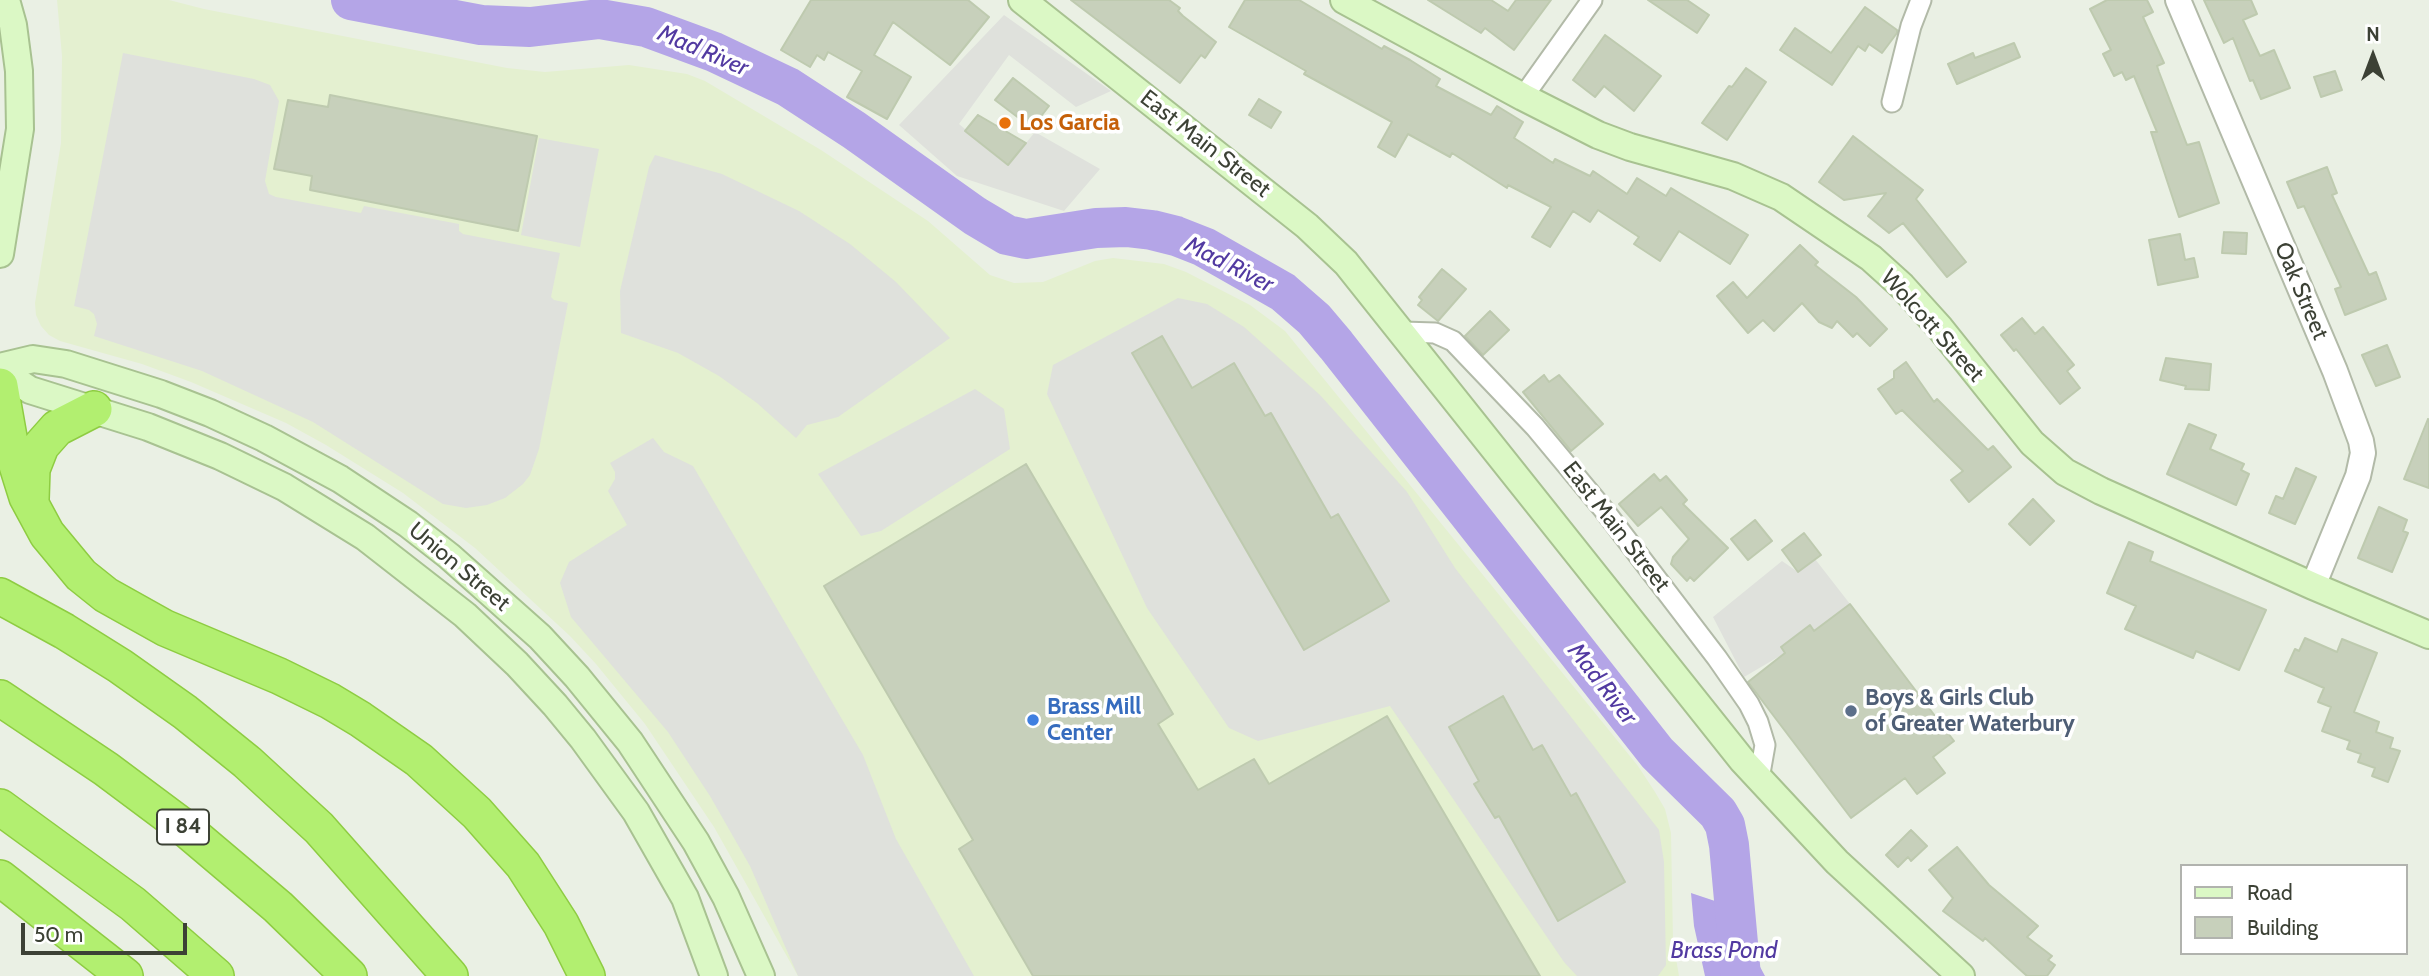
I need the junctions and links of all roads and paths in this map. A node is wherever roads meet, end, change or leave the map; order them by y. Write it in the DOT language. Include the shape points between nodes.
graph roads {
  1 [pos="6,0"];
  2 [pos="1022,0"];
  3 [pos="1344,0"];
  4 [pos="1592,0"];
  5 [pos="1921,0"];
  6 [pos="2178,0"];
  7 [pos="1523,97"];
  8 [pos="1892,102"];
  9 [pos="0,254"];
  10 [pos="1403,332"];
  11 [pos="0,368"];
  12 [pos="0,386"];
  13 [pos="94,409"];
  14 [pos="33,510"];
  15 [pos="2313,586"];
  16 [pos="489,589"];
  17 [pos="0,597"];
  18 [pos="465,615"];
  19 [pos="2429,635"];
  20 [pos="0,698"];
  21 [pos="1759,779"];
  22 [pos="0,807"];
  23 [pos="0,878"];
  24 [pos="0,895"];
  25 [pos="76,936"];
  26 [pos="125,976"];
  27 [pos="216,976"];
  28 [pos="349,976"];
  29 [pos="450,976"];
  30 [pos="587,976"];
  31 [pos="714,976"];
  32 [pos="761,976"];
  33 [pos="1961,976"];
  1 -- 9 [label="main road" via="19,71 20,129"];
  2 -- 10 [label="main road, East Main Street" via="1321,238"];
  3 -- 7 [label="main road, Wolcott Street"];
  4 -- 7 [label="street"];
  5 -- 8 [label="street"];
  6 -- 15 [label="street, Oak Street" via="2361,441 2358,476"];
  7 -- 15 [label="main road, Wolcott Street" via="1598,135 1749,182 1801,209 1902,286 2053,463 2101,491"];
  10 -- 21 [label="main road, East Main Street"];
  10 -- 21 [label="street, East Main Street" via="1435,333 1453,341 1535,427 1604,510 1749,704 1765,745"];
  11 -- 13 [label="main road, Union Street" via="30,390"];
  11 -- 16 [label="main road, Union Street" via="33,359 66,364 161,394 239,426 367,496"];
  12 -- 14 [label="highway" via="17,471"];
  13 -- 14 [label="highway" via="57,428 41,446 31,482"];
  13 -- 18 [label="main road, Union Street" via="196,446 284,487 365,537"];
  14 -- 30 [label="highway" via="62,555 106,595 165,628 313,692 419,760 477,813 523,865"];
  15 -- 19 [label="main road, Wolcott Street"];
  16 -- 18 [label="main road"];
  16 -- 32 [label="main road, Union Street" via="577,677 648,767 712,870"];
  17 -- 29 [label="highway" via="120,666 247,762 319,828"];
  18 -- 31 [label="main road, Union Street" via="555,705 614,779 676,880"];
  20 -- 28 [label="highway, I 84" via="190,832"];
  21 -- 33 [label="main road, East Main Street" via="1837,862"];
  22 -- 27 [label="highway" via="133,904"];
  23 -- 25 [label="highway"];
  24 -- 25 [label="highway"];
  25 -- 26 [label="highway"];
}
